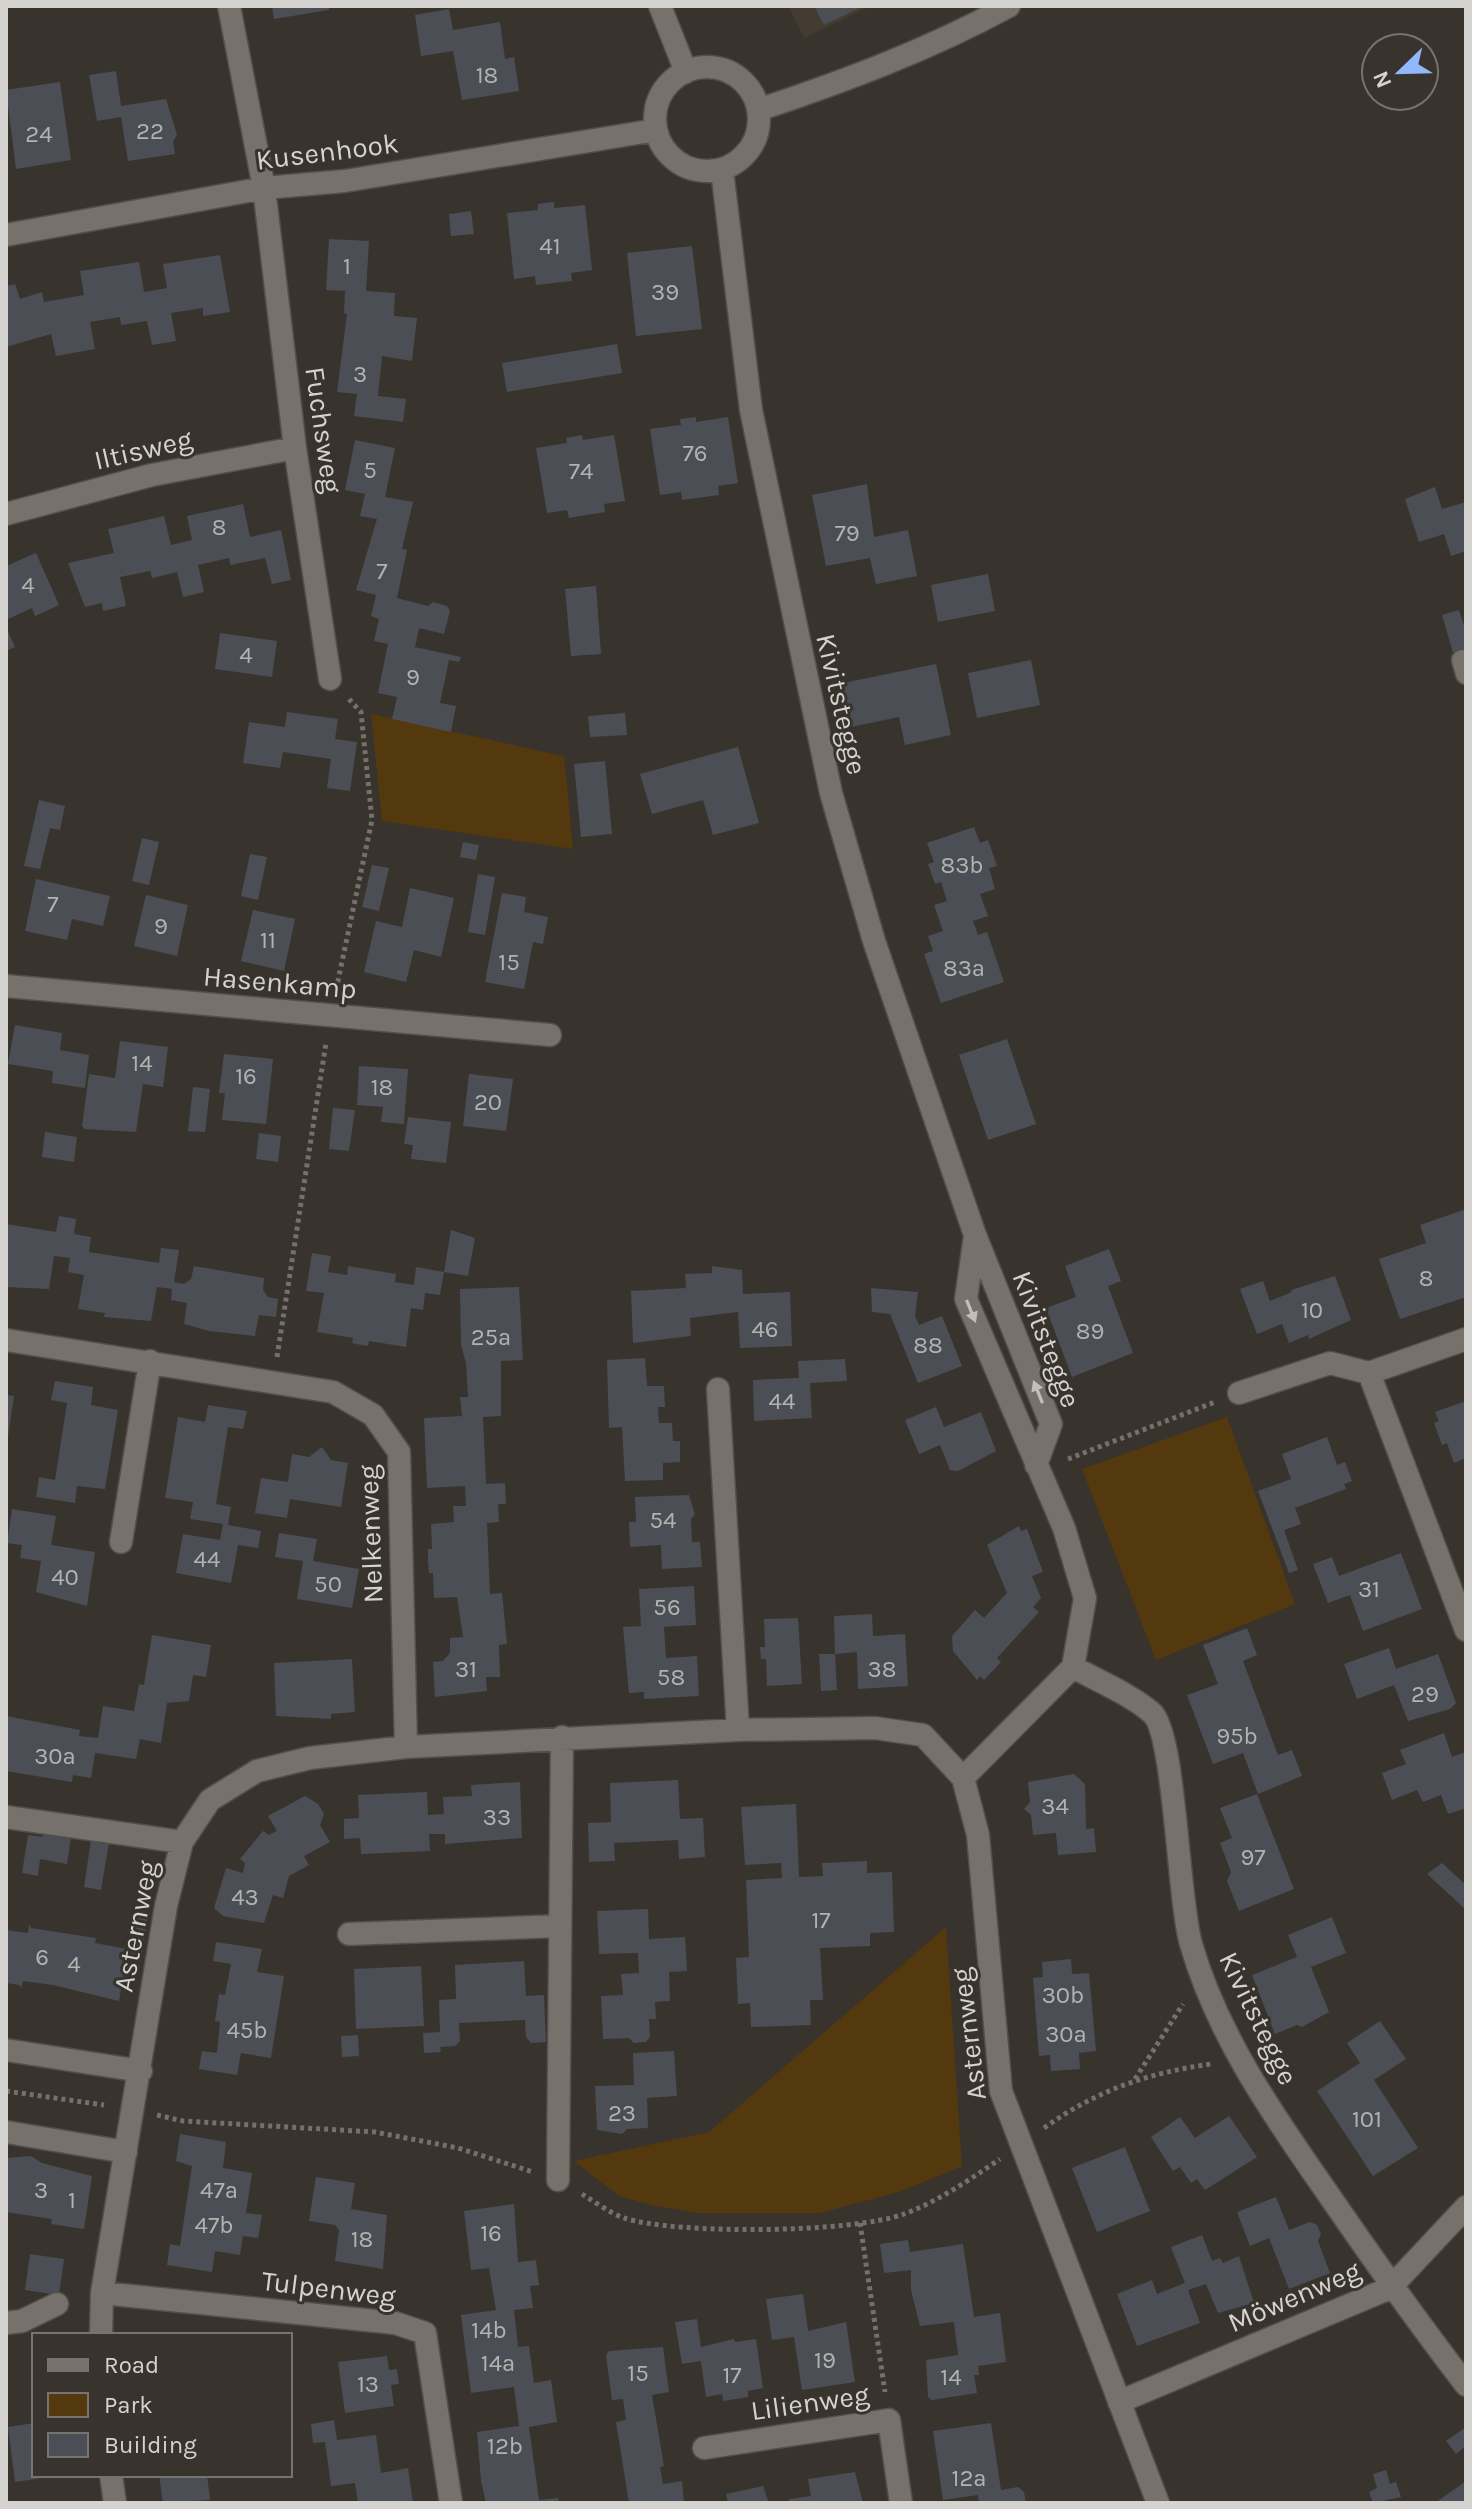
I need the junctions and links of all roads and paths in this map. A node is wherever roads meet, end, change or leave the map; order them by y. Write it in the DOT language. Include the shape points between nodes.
graph roads {
  1 [pos="229,6"];
  2 [pos="660,6"];
  3 [pos="1009,6"];
  4 [pos="686,72"];
  5 [pos="758,110"];
  6 [pos="656,130"];
  7 [pos="722,170"];
  8 [pos="264,188"];
  9 [pos="6,235"];
  10 [pos="295,448"];
  11 [pos="6,514"];
  12 [pos="330,679"];
  13 [pos="6,986"];
  14 [pos="550,1035"];
  15 [pos="975,1235"];
  16 [pos="1466,1339"];
  17 [pos="6,1340"];
  18 [pos="150,1361"];
  19 [pos="1369,1373"];
  20 [pos="718,1389"];
  21 [pos="1239,1393"];
  22 [pos="1037,1467"];
  23 [pos="121,1542"];
  24 [pos="1466,1630"];
  25 [pos="1073,1667"];
  26 [pos="738,1730"];
  27 [pos="562,1737"];
  28 [pos="406,1747"];
  29 [pos="963,1778"];
  30 [pos="6,1817"];
  31 [pos="182,1842"];
  32 [pos="560,1926"];
  33 [pos="349,1934"];
  34 [pos="1199,1970"];
  35 [pos="6,2050"];
  36 [pos="1240,2060"];
  37 [pos="141,2071"];
  38 [pos="1135,2079"];
  39 [pos="6,2091"];
  40 [pos="134,2110"];
  41 [pos="6,2132"];
  42 [pos="1020,2146"];
  43 [pos="126,2152"];
  44 [pos="558,2180"];
  45 [pos="1466,2207"];
  46 [pos="860,2223"];
  47 [pos="1390,2288"];
  48 [pos="102,2293"];
  49 [pos="57,2304"];
  50 [pos="6,2323"];
  51 [pos="101,2333"];
  52 [pos="1466,2385"];
  53 [pos="1119,2402"];
  54 [pos="889,2420"];
  55 [pos="704,2448"];
  56 [pos="111,2477"];
  57 [pos="115,2503"];
  58 [pos="451,2503"];
  59 [pos="901,2503"];
  60 [pos="1158,2503"];
  1 -- 8 [label="street, Fuchsweg"];
  2 -- 4 [label="street"];
  3 -- 5 [label="street" via="866,73"];
  4 -- 5 [label="street" via="720,69 736,76"];
  4 -- 6 [label="street" via="661,95"];
  5 -- 7 [label="street" via="752,146"];
  6 -- 7 [label="street" via="667,153 684,166"];
  6 -- 8 [label="street, Kusenhook" via="345,181"];
  7 -- 15 [label="street, Kivitstegge" via="751,410 831,793 874,941"];
  8 -- 9 [label="street, Kusenhook"];
  8 -- 10 [label="street, Fuchsweg"];
  10 -- 11 [label="street, Iltisweg" via="152,475"];
  10 -- 12 [label="street, Fuchsweg"];
  13 -- 14 [label="street, Hasenkamp"];
  15 -- 22 [label="street, Kivitstegge, one-way" via="966,1299"];
  22 -- 15 [label="street, Kivitstegge, one-way" via="1051,1424"];
  16 -- 19 [label="street"];
  17 -- 18 [label="street, Nelkenweg"];
  18 -- 23 [label="street"];
  18 -- 28 [label="street, Nelkenweg" via="333,1392 373,1415 399,1452"];
  19 -- 21 [label="street" via="1330,1363"];
  19 -- 24 [label="street"];
  20 -- 26 [label="street"];
  21 -- 22 [label="path"];
  22 -- 25 [label="street, Kivitstegge" via="1064,1528 1085,1598"];
  25 -- 29 [label="street"];
  25 -- 34 [label="street, Kivitstegge" via="1154,1714 1167,1748 1184,1921"];
  26 -- 27 [label="street, Asternweg"];
  26 -- 29 [label="street, Asternweg" via="875,1728 923,1735"];
  27 -- 28 [label="street, Asternweg"];
  27 -- 32 [label="street"];
  28 -- 31 [label="street, Asternweg" via="310,1758 257,1771 210,1800"];
  29 -- 42 [label="street, Asternweg" via="978,1835 1001,2091"];
  30 -- 31 [label="street"];
  31 -- 37 [label="street, Asternweg" via="166,1906"];
  32 -- 33 [label="street"];
  32 -- 44 [label="street"];
  34 -- 36 [label="street, Kivitstegge"];
  34 -- 38 [label="path" via="1177,2017"];
  35 -- 37 [label="street"];
  36 -- 38 [label="path"];
  36 -- 47 [label="street, Kivitstegge"];
  37 -- 40 [label="street, Asternweg"];
  38 -- 42 [label="path" via="1060,2117"];
  39 -- 40 [label="path"];
  40 -- 43 [label="street, Asternweg"];
  40 -- 44 [label="path" via="183,2121 375,2132 458,2148"];
  41 -- 43 [label="street"];
  42 -- 46 [label="path" via="955,2190 902,2215"];
  42 -- 53 [label="street, Asternweg"];
  43 -- 48 [label="street, Asternweg"];
  44 -- 46 [label="path" via="622,2218 687,2230"];
  45 -- 47 [label="street, Möwenweg"];
  46 -- 54 [label="path"];
  47 -- 52 [label="street, Kivitstegge"];
  47 -- 53 [label="street, Möwenweg"];
  48 -- 51 [label="street, Asternweg"];
  48 -- 58 [label="street, Tulpenweg" via="395,2323 425,2333"];
  49 -- 50 [label="street"];
  53 -- 60 [label="street, Asternweg"];
  54 -- 55 [label="street, Lilienweg"];
  54 -- 59 [label="street, Lilienweg"];
  56 -- 57 [label="street"];
}
